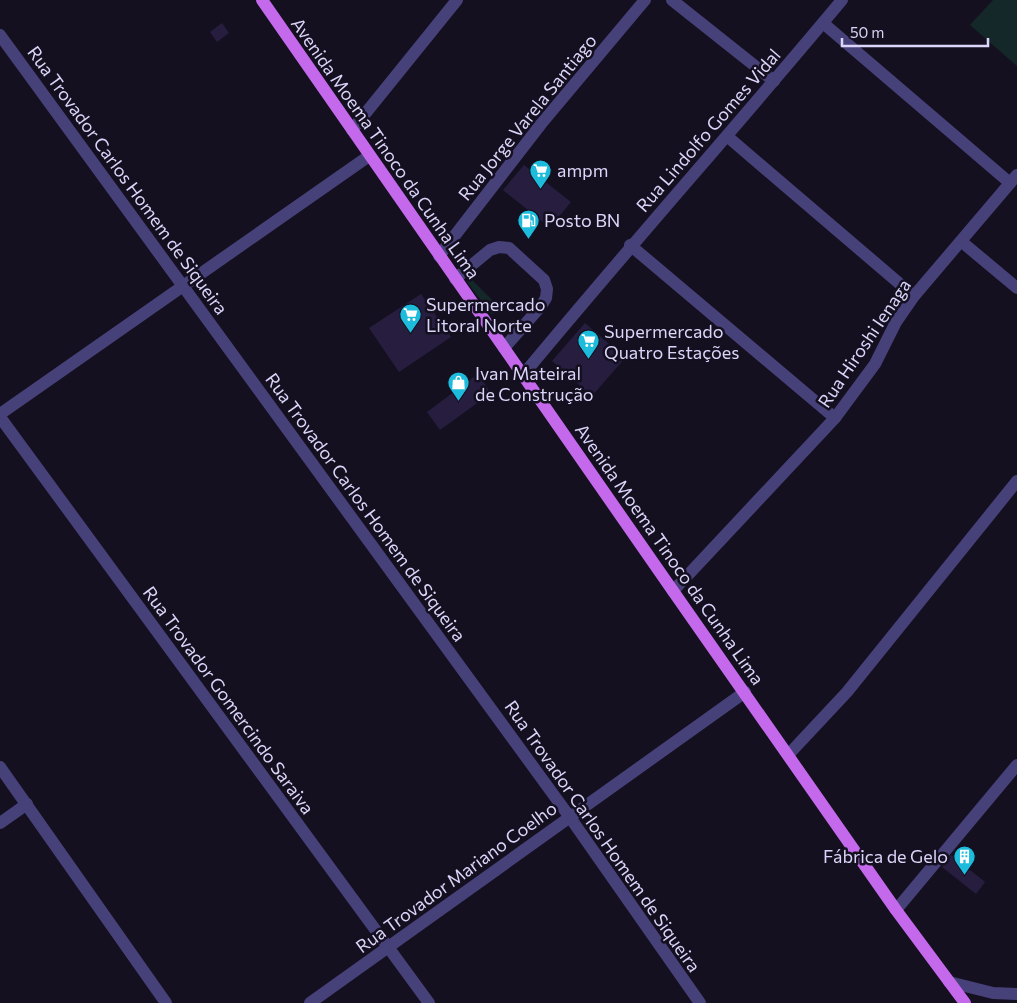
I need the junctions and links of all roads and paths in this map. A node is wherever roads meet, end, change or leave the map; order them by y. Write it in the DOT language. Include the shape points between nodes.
graph roads {
  1 [pos="457,0"];
  2 [pos="645,0"];
  3 [pos="672,0"];
  4 [pos="842,0"];
  5 [pos="267,2"];
  6 [pos="823,23"];
  7 [pos="0,35"];
  8 [pos="774,81"];
  9 [pos="352,130"];
  10 [pos="728,137"];
  11 [pos="369,156"];
  12 [pos="1014,179"];
  13 [pos="962,242"];
  14 [pos="630,245"];
  15 [pos="439,256"];
  16 [pos="455,279"];
  17 [pos="183,286"];
  18 [pos="1017,288"];
  19 [pos="914,296"];
  20 [pos="504,348"];
  21 [pos="523,375"];
  22 [pos="0,416"];
  23 [pos="835,418"];
  24 [pos="1017,482"];
  25 [pos="672,591"];
  26 [pos="745,692"];
  27 [pos="789,754"];
  28 [pos="1017,765"];
  29 [pos="0,767"];
  30 [pos="27,804"];
  31 [pos="569,816"];
  32 [pos="0,823"];
  33 [pos="896,910"];
  34 [pos="389,947"];
  35 [pos="949,982"];
  36 [pos="1017,994"];
  37 [pos="166,1003"];
  38 [pos="310,1003"];
  39 [pos="429,1003"];
  40 [pos="700,1003"];
  41 [pos="965,1003"];
  1 -- 9 [label="street"];
  2 -- 15 [label="street, Rua Jorge Varela Santiago" via="541,124"];
  3 -- 8 [label="street"];
  4 -- 6 [label="street, Rua Lindolfo Gomes Vidal"];
  5 -- 9 [label="main road, Avenida Moema Tinoco da Cunha Lima"];
  6 -- 8 [label="street, Rua Lindolfo Gomes Vidal"];
  6 -- 12 [label="street"];
  7 -- 17 [label="street, Rua Trovador Carlos Homem de Siqueira"];
  8 -- 10 [label="street, Rua Lindolfo Gomes Vidal"];
  9 -- 11 [label="main road, Avenida Moema Tinoco da Cunha Lima"];
  10 -- 14 [label="street, Rua Lindolfo Gomes Vidal"];
  10 -- 19 [label="street"];
  11 -- 15 [label="main road, Avenida Moema Tinoco da Cunha Lima"];
  11 -- 17 [label="street"];
  12 -- 13 [label="street, Rua Hiroshi Ienaga"];
  13 -- 18 [label="street"];
  13 -- 19 [label="street, Rua Hiroshi Ienaga"];
  14 -- 21 [label="street, Rua Lindolfo Gomes Vidal"];
  14 -- 23 [label="street"];
  15 -- 16 [label="main road, Avenida Moema Tinoco da Cunha Lima"];
  16 -- 20 [label="main road, Avenida Moema Tinoco da Cunha Lima"];
  16 -- 20 [label="street" via="499,246 509,248 544,280 546,298"];
  17 -- 22 [label="street"];
  17 -- 31 [label="street, Rua Trovador Carlos Homem de Siqueira"];
  19 -- 23 [label="street, Rua Hiroshi Ienaga" via="896,322 875,364"];
  20 -- 21 [label="main road, Avenida Moema Tinoco da Cunha Lima"];
  21 -- 25 [label="main road, Avenida Moema Tinoco da Cunha Lima"];
  22 -- 34 [label="street, Rua Trovador Gomercindo Saraiva"];
  23 -- 25 [label="street, Rua Hiroshi Ienaga"];
  24 -- 27 [label="street" via="847,692"];
  25 -- 26 [label="main road, Avenida Moema Tinoco da Cunha Lima"];
  26 -- 27 [label="main road, Avenida Moema Tinoco da Cunha Lima"];
  26 -- 31 [label="street, Rua Trovador Mariano Coelho"];
  27 -- 33 [label="main road, Avenida Moema Tinoco da Cunha Lima"];
  28 -- 33 [label="street"];
  29 -- 30 [label="street"];
  30 -- 32 [label="street"];
  30 -- 37 [label="street"];
  31 -- 34 [label="street, Rua Trovador Mariano Coelho"];
  31 -- 40 [label="street, Rua Trovador Carlos Homem de Siqueira"];
  33 -- 35 [label="main road, Avenida Moema Tinoco da Cunha Lima"];
  34 -- 38 [label="street, Rua Trovador Mariano Coelho"];
  34 -- 39 [label="street, Rua Trovador Gomercindo Saraiva"];
  35 -- 36 [label="street" via="993,993"];
  35 -- 41 [label="main road, Avenida Moema Tinoco da Cunha Lima"];
}
